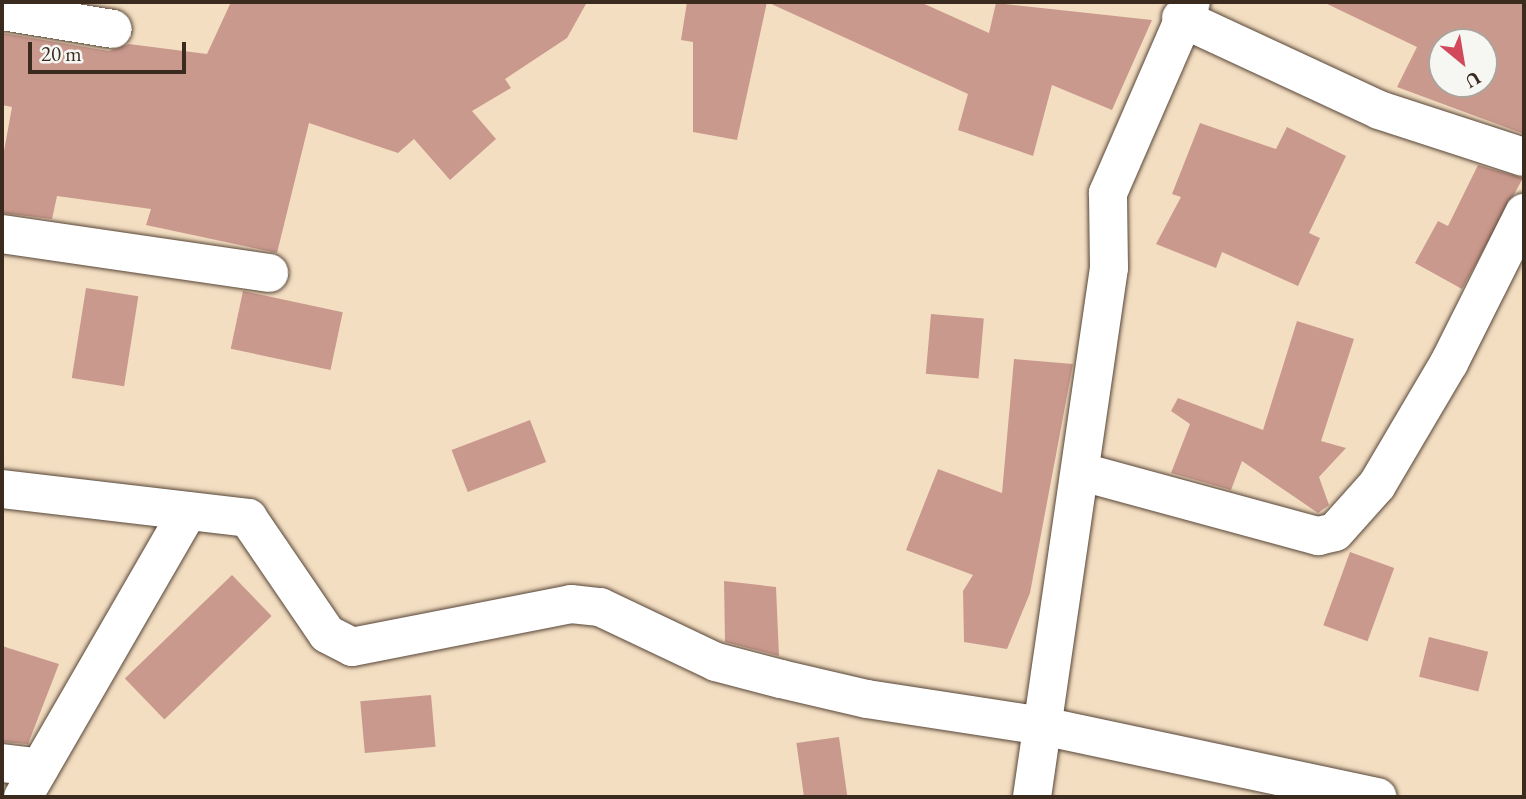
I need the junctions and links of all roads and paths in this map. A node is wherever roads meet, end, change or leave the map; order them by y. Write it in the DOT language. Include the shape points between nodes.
graph roads {
  1 [pos="1186,10"];
  2 [pos="2,11"];
  3 [pos="113,29"];
  4 [pos="1524,157"];
  5 [pos="1524,214"];
  6 [pos="2,234"];
  7 [pos="269,273"];
  8 [pos="1082,472"];
  9 [pos="2,489"];
  10 [pos="188,511"];
  11 [pos="1043,726"];
  12 [pos="2,763"];
  13 [pos="31,783"];
  14 [pos="1032,797"];
  15 [pos="1378,797"];
  1 -- 4 [label="street" via="1380,110"];
  1 -- 8 [label="street" via="1108,193 1109,268"];
  2 -- 3 [label="street"];
  5 -- 8 [label="street" via="1449,363 1377,485 1335,533 1318,536"];
  6 -- 7 [label="street"];
  8 -- 11 [label="street"];
  9 -- 10 [label="street"];
  10 -- 11 [label="street" via="248,518 327,634 352,647 571,604 600,607 716,662 867,699"];
  10 -- 13 [label="street"];
  11 -- 14 [label="street"];
  11 -- 15 [label="street"];
  12 -- 13 [label="street"];
}
